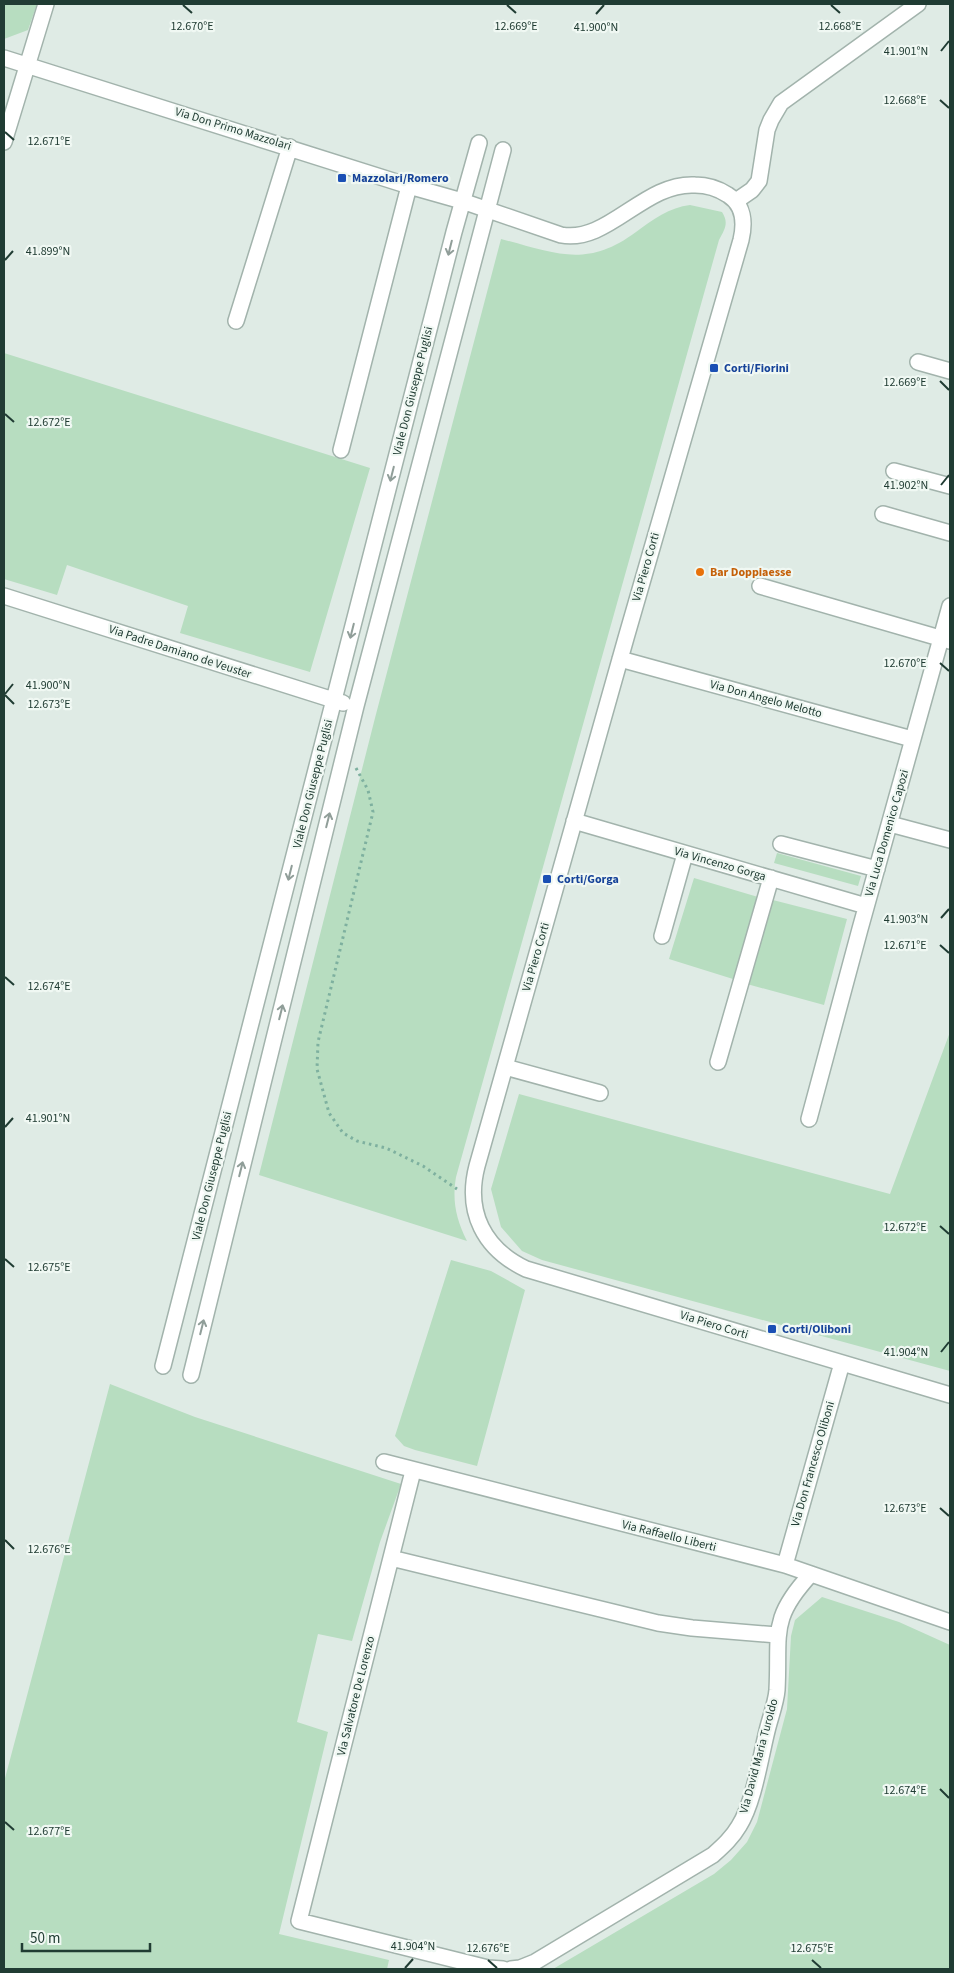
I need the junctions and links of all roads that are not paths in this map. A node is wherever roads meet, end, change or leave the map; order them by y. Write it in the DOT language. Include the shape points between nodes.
graph roads {
  1 [pos="46,4"];
  2 [pos="918,4"];
  3 [pos="4,58"];
  4 [pos="28,65"];
  5 [pos="4,142"];
  6 [pos="479,143"];
  7 [pos="290,147"];
  8 [pos="503,150"];
  9 [pos="409,186"];
  10 [pos="462,201"];
  11 [pos="736,201"];
  12 [pos="487,210"];
  13 [pos="236,321"];
  14 [pos="918,362"];
  15 [pos="950,371"];
  16 [pos="341,450"];
  17 [pos="894,471"];
  18 [pos="950,486"];
  19 [pos="883,514"];
  20 [pos="950,533"];
  21 [pos="760,586"];
  22 [pos="4,596"];
  23 [pos="950,606"];
  24 [pos="946,640"];
  25 [pos="620,659"];
  26 [pos="334,701"];
  27 [pos="356,706"];
  28 [pos="912,739"];
  29 [pos="574,822"];
  30 [pos="890,824"];
  31 [pos="950,840"];
  32 [pos="781,844"];
  33 [pos="685,854"];
  34 [pos="876,869"];
  35 [pos="771,878"];
  36 [pos="866,906"];
  37 [pos="662,936"];
  38 [pos="718,1062"];
  39 [pos="505,1067"];
  40 [pos="600,1094"];
  41 [pos="809,1118"];
  42 [pos="206,1201"];
  43 [pos="232,1207"];
  44 [pos="842,1363"];
  45 [pos="163,1366"];
  46 [pos="191,1375"];
  47 [pos="950,1395"];
  48 [pos="384,1462"];
  49 [pos="414,1471"];
  50 [pos="391,1558"];
  51 [pos="785,1565"];
  52 [pos="811,1574"];
  53 [pos="950,1622"];
  54 [pos="777,1635"];
  55 [pos="503,1969"];
  56 [pos="511,1969"];
  1 -- 4 [label="street"];
  2 -- 11 [label="street" via="781,103 769,125 759,181"];
  3 -- 4 [label="street, Via Don Primo Mazzolari"];
  4 -- 5 [label="street"];
  4 -- 7 [label="street, Via Don Primo Mazzolari"];
  6 -- 10 [label="street, Viale Don Giuseppe Puglisi"];
  7 -- 9 [label="street, Via Don Primo Mazzolari"];
  7 -- 13 [label="street"];
  8 -- 12 [label="street, Viale Don Giuseppe Puglisi"];
  9 -- 10 [label="street, Via Don Primo Mazzolari"];
  9 -- 16 [label="street"];
  10 -- 12 [label="street, Via Don Primo Mazzolari"];
  10 -- 26 [label="street, Viale Don Giuseppe Puglisi, one-way"];
  11 -- 12 [label="street, Via Don Primo Mazzolari" via="724,192 708,187 673,186 648,197 601,226 570,236"];
  11 -- 25 [label="street, Via Piero Corti" via="743,219 741,240"];
  12 -- 27 [label="street, Viale Don Giuseppe Puglisi"];
  14 -- 15 [label="street"];
  17 -- 18 [label="street"];
  19 -- 20 [label="street"];
  21 -- 24 [label="street"];
  22 -- 26 [label="street, Via Padre Damiano de Veuster"];
  23 -- 24 [label="street, Via Luca Domenico Capozi"];
  24 -- 28 [label="street, Via Luca Domenico Capozi"];
  25 -- 28 [label="street, Via Don Angelo Melotto"];
  25 -- 29 [label="street, Via Piero Corti"];
  26 -- 27 [label="street, Via Padre Damiano de Veuster"];
  26 -- 42 [label="street, Viale Don Giuseppe Puglisi, one-way"];
  43 -- 27 [label="street, Viale Don Giuseppe Puglisi, one-way"];
  28 -- 30 [label="street, Via Luca Domenico Capozi"];
  29 -- 33 [label="street, Via Vincenzo Gorga"];
  29 -- 39 [label="street, Via Piero Corti"];
  30 -- 31 [label="street"];
  30 -- 34 [label="street, Via Luca Domenico Capozi"];
  32 -- 34 [label="street"];
  33 -- 35 [label="street, Via Vincenzo Gorga"];
  33 -- 37 [label="street"];
  34 -- 36 [label="street, Via Luca Domenico Capozi"];
  35 -- 36 [label="street, Via Vincenzo Gorga"];
  35 -- 38 [label="street"];
  36 -- 41 [label="street, Via Luca Domenico Capozi"];
  39 -- 40 [label="street"];
  39 -- 44 [label="street, Via Piero Corti" via="474,1175 472,1196 477,1219 488,1239 504,1256 537,1273"];
  42 -- 43 [label="street"];
  42 -- 45 [label="street, Viale Don Giuseppe Puglisi"];
  46 -- 43 [label="street, Viale Don Giuseppe Puglisi, one-way"];
  44 -- 47 [label="street, Via Piero Corti"];
  44 -- 51 [label="street, Via Don Francesco Oliboni"];
  48 -- 49 [label="street, Via Raffaello Liberti"];
  49 -- 50 [label="street, Via Salvatore De Lorenzo"];
  49 -- 51 [label="street, Via Raffaello Liberti"];
  50 -- 54 [label="street" via="643,1620"];
  50 -- 55 [label="street, Via Salvatore De Lorenzo" via="299,1921"];
  51 -- 52 [label="street, Via Raffaello Liberti"];
  52 -- 53 [label="street, Via Raffaello Liberti"];
  52 -- 54 [label="street, Via David Maria Turoldo" via="788,1604 780,1619"];
  54 -- 56 [label="street, Via David Maria Turoldo" via="777,1692 748,1806 727,1842 713,1855 535,1962"];
}
